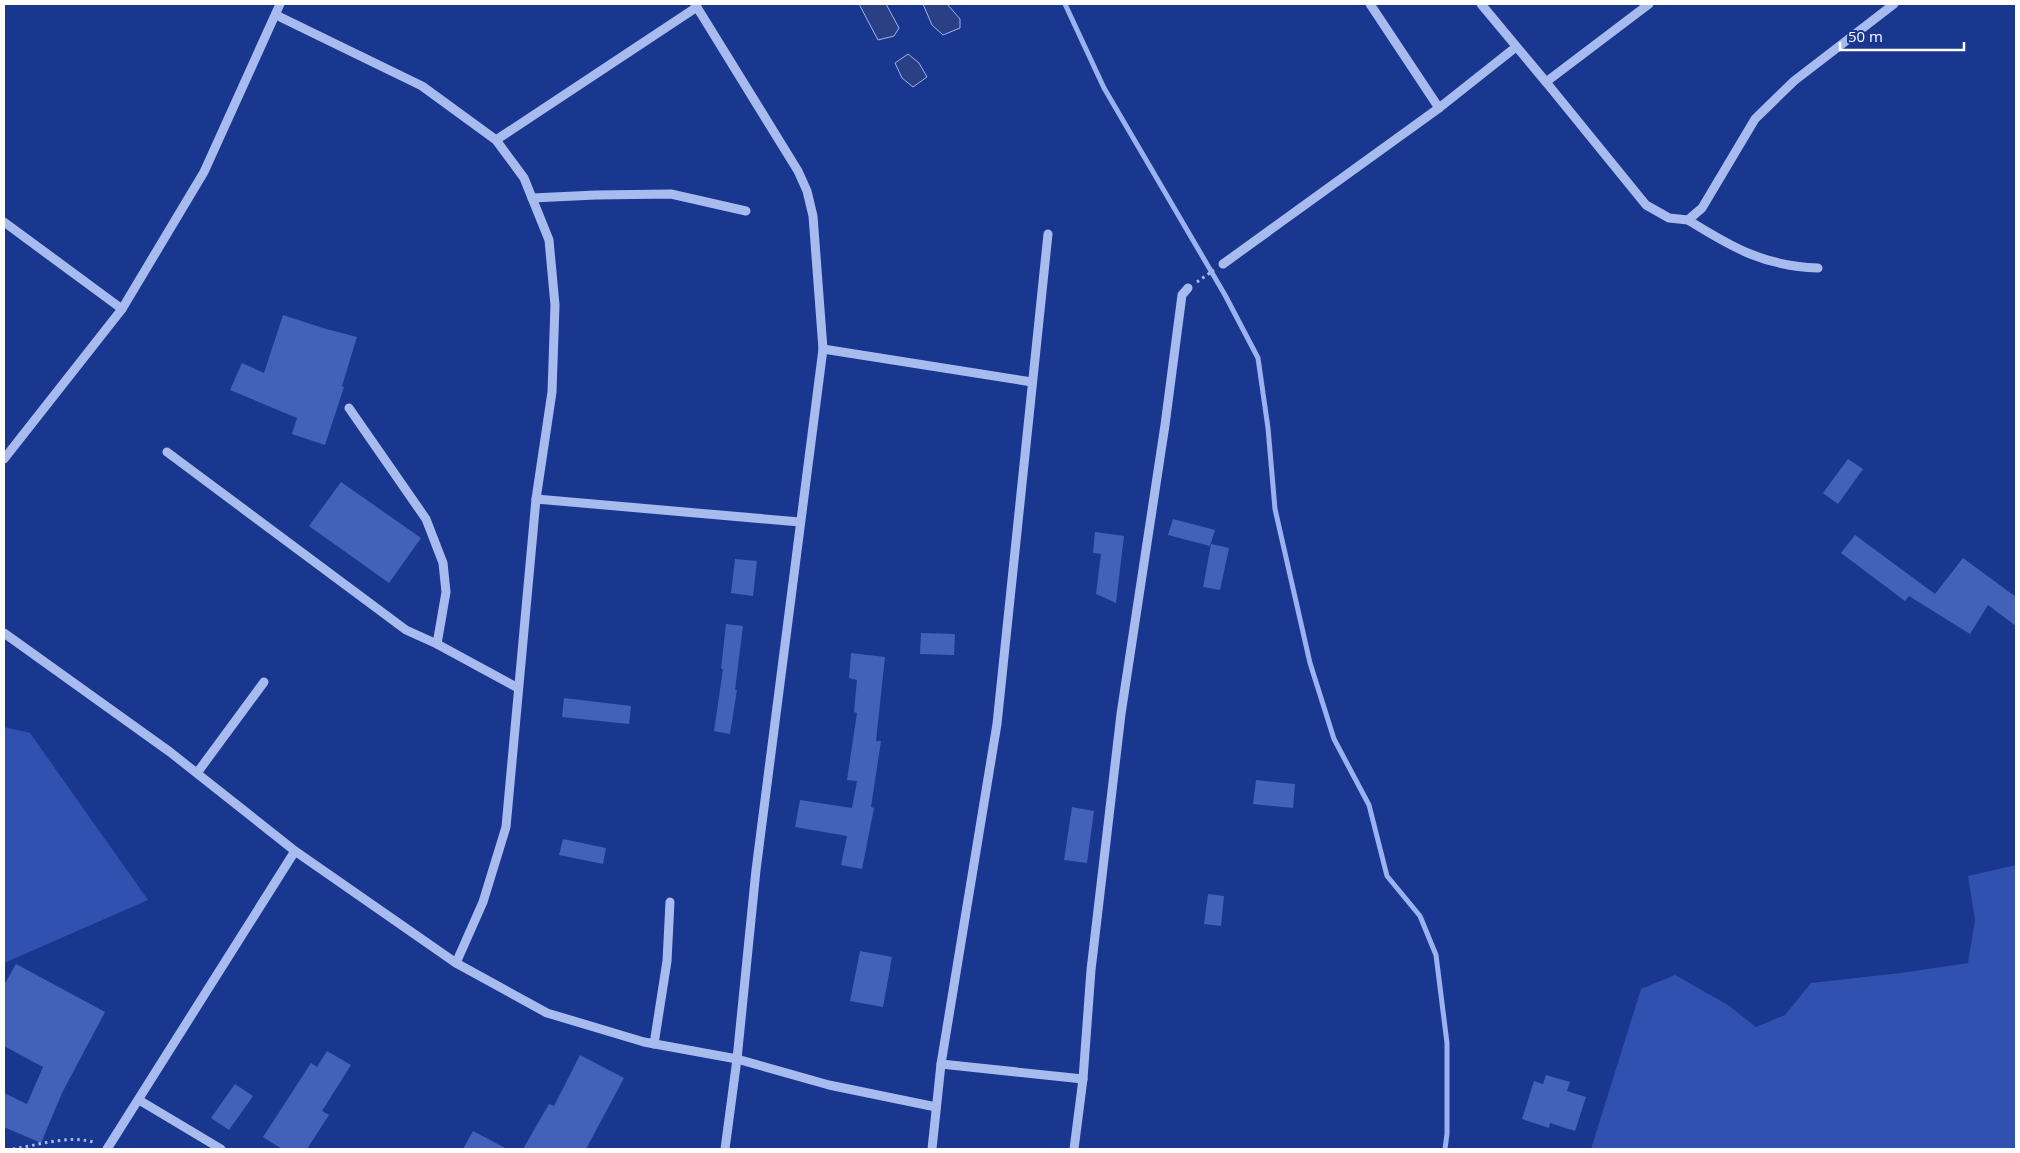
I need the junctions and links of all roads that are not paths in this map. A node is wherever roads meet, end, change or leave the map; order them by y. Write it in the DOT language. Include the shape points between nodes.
graph roads {
  1 [pos="280,4"];
  2 [pos="1370,4"];
  3 [pos="1481,4"];
  4 [pos="1649,4"];
  5 [pos="1894,4"];
  6 [pos="696,5"];
  7 [pos="276,15"];
  8 [pos="1516,47"];
  9 [pos="1546,82"];
  10 [pos="1439,108"];
  11 [pos="496,140"];
  12 [pos="532,198"];
  13 [pos="746,211"];
  14 [pos="1688,220"];
  15 [pos="4,222"];
  16 [pos="1048,234"];
  17 [pos="1223,264"];
  18 [pos="1818,268"];
  19 [pos="1188,288"];
  20 [pos="122,309"];
  21 [pos="823,349"];
  22 [pos="1032,382"];
  23 [pos="348,408"];
  24 [pos="167,452"];
  25 [pos="4,459"];
  26 [pos="536,498"];
  27 [pos="800,522"];
  28 [pos="4,633"];
  29 [pos="438,644"];
  30 [pos="264,682"];
  31 [pos="518,688"];
  32 [pos="197,773"];
  33 [pos="295,851"];
  34 [pos="670,902"];
  35 [pos="456,964"];
  36 [pos="654,1044"];
  37 [pos="737,1059"];
  38 [pos="941,1064"];
  39 [pos="1083,1079"];
  40 [pos="139,1100"];
  41 [pos="936,1108"];
  42 [pos="108,1148"];
  43 [pos="221,1149"];
  44 [pos="725,1149"];
  45 [pos="932,1149"];
  46 [pos="1074,1149"];
  1 -- 7 [label="street"];
  2 -- 10 [label="street"];
  3 -- 8 [label="street"];
  4 -- 9 [label="street"];
  5 -- 14 [label="street" via="1794,81 1755,119 1702,208"];
  6 -- 11 [label="street"];
  6 -- 21 [label="street" via="807,191 813,216"];
  7 -- 11 [label="street" via="422,86"];
  7 -- 20 [label="street" via="204,172"];
  8 -- 9 [label="street"];
  8 -- 10 [label="street"];
  9 -- 14 [label="street" via="1646,205 1668,218"];
  10 -- 17 [label="street"];
  11 -- 12 [label="street" via="524,178"];
  12 -- 13 [label="street" via="671,194"];
  12 -- 26 [label="street" via="549,240 555,305 552,392"];
  14 -- 18 [label="street" via="1723,241 1772,263 1794,268"];
  15 -- 20 [label="street"];
  16 -- 22 [label="street"];
  19 -- 39 [label="street" via="1182,295 1121,714 1091,970"];
  20 -- 25 [label="street"];
  21 -- 22 [label="street"];
  21 -- 27 [label="street"];
  22 -- 38 [label="street" via="997,724"];
  23 -- 29 [label="street" via="426,519 443,563 446,592"];
  24 -- 29 [label="street" via="406,630"];
  26 -- 27 [label="street"];
  26 -- 31 [label="street"];
  27 -- 37 [label="street" via="756,870"];
  28 -- 32 [label="street"];
  29 -- 31 [label="street"];
  30 -- 32 [label="street"];
  31 -- 35 [label="street" via="506,827 483,902"];
  32 -- 33 [label="street"];
  33 -- 35 [label="street"];
  33 -- 40 [label="street"];
  34 -- 36 [label="street" via="667,961"];
  35 -- 36 [label="street" via="547,1013"];
  36 -- 37 [label="street"];
  37 -- 41 [label="street" via="829,1085"];
  37 -- 44 [label="street"];
  38 -- 39 [label="street"];
  38 -- 41 [label="street"];
  39 -- 46 [label="street"];
  40 -- 42 [label="street"];
  40 -- 43 [label="street"];
  41 -- 45 [label="street"];
}
